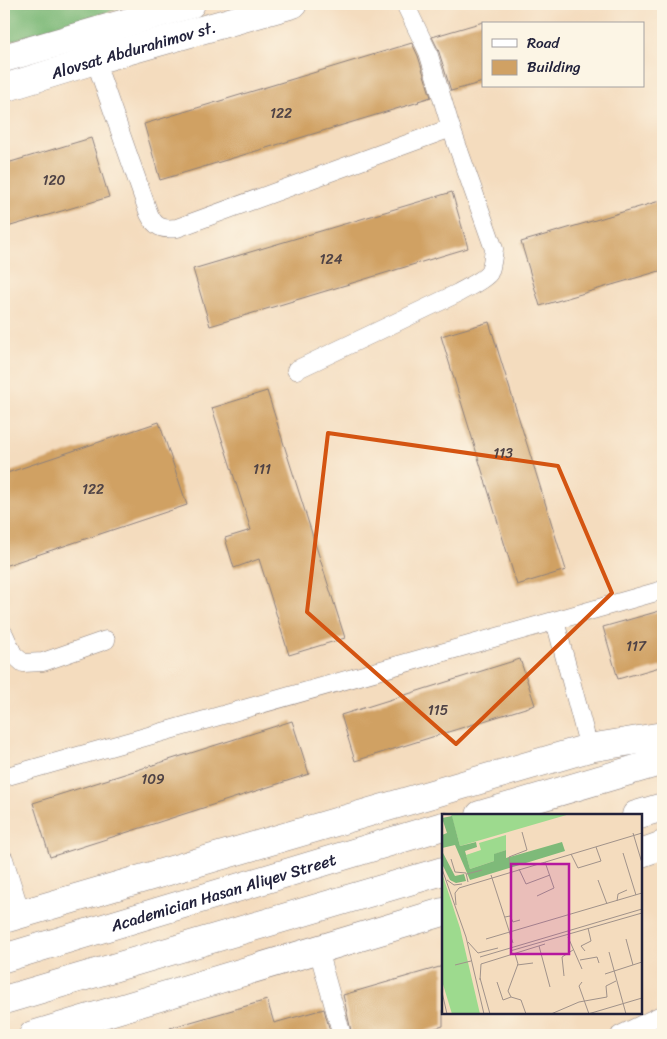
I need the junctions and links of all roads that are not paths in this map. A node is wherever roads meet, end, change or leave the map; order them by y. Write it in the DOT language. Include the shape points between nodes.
graph roads {
  1 [pos="191,4"];
  2 [pos="293,4"];
  3 [pos="405,4"];
  4 [pos="4,58"];
  5 [pos="95,60"];
  6 [pos="4,88"];
  7 [pos="451,128"];
  8 [pos="296,370"];
  9 [pos="663,590"];
  10 [pos="555,621"];
  11 [pos="4,634"];
  12 [pos="106,640"];
  13 [pos="663,736"];
  14 [pos="589,748"];
  15 [pos="663,761"];
  16 [pos="4,777"];
  17 [pos="663,807"];
  18 [pos="483,814"];
  19 [pos="639,814"];
  20 [pos="442,826"];
  21 [pos="4,859"];
  22 [pos="442,872"];
  23 [pos="442,912"];
  24 [pos="12,916"];
  25 [pos="318,950"];
  26 [pos="4,958"];
  27 [pos="4,1000"];
  28 [pos="663,1014"];
  29 [pos="38,1035"];
  30 [pos="342,1035"];
  31 [pos="620,1035"];
  1 -- 4 [label="main road, Alovsat Abdurahimov st."];
  2 -- 5 [label="main road, Alovsat Abdurahimov st."];
  3 -- 7 [label="lane" via="428,52"];
  5 -- 6 [label="main road, Alovsat Abdurahimov st."];
  5 -- 7 [label="lane" via="149,214 154,224 166,230"];
  7 -- 8 [label="lane" via="494,250 490,272 458,293"];
  9 -- 10 [label="lane"];
  10 -- 14 [label="lane"];
  10 -- 16 [label="lane"];
  11 -- 12 [label="lane" via="12,654 23,663 43,662"];
  13 -- 14 [label="main road"];
  14 -- 24 [label="main road"];
  15 -- 18 [label="main road"];
  17 -- 19 [label="main road"];
  20 -- 26 [label="main road, Academician Hasan Aliyev Street"];
  21 -- 24 [label="lane"];
  22 -- 27 [label="main road"];
  23 -- 25 [label="main road"];
  25 -- 29 [label="main road"];
  25 -- 30 [label="lane"];
  28 -- 31 [label="lane"];
}
